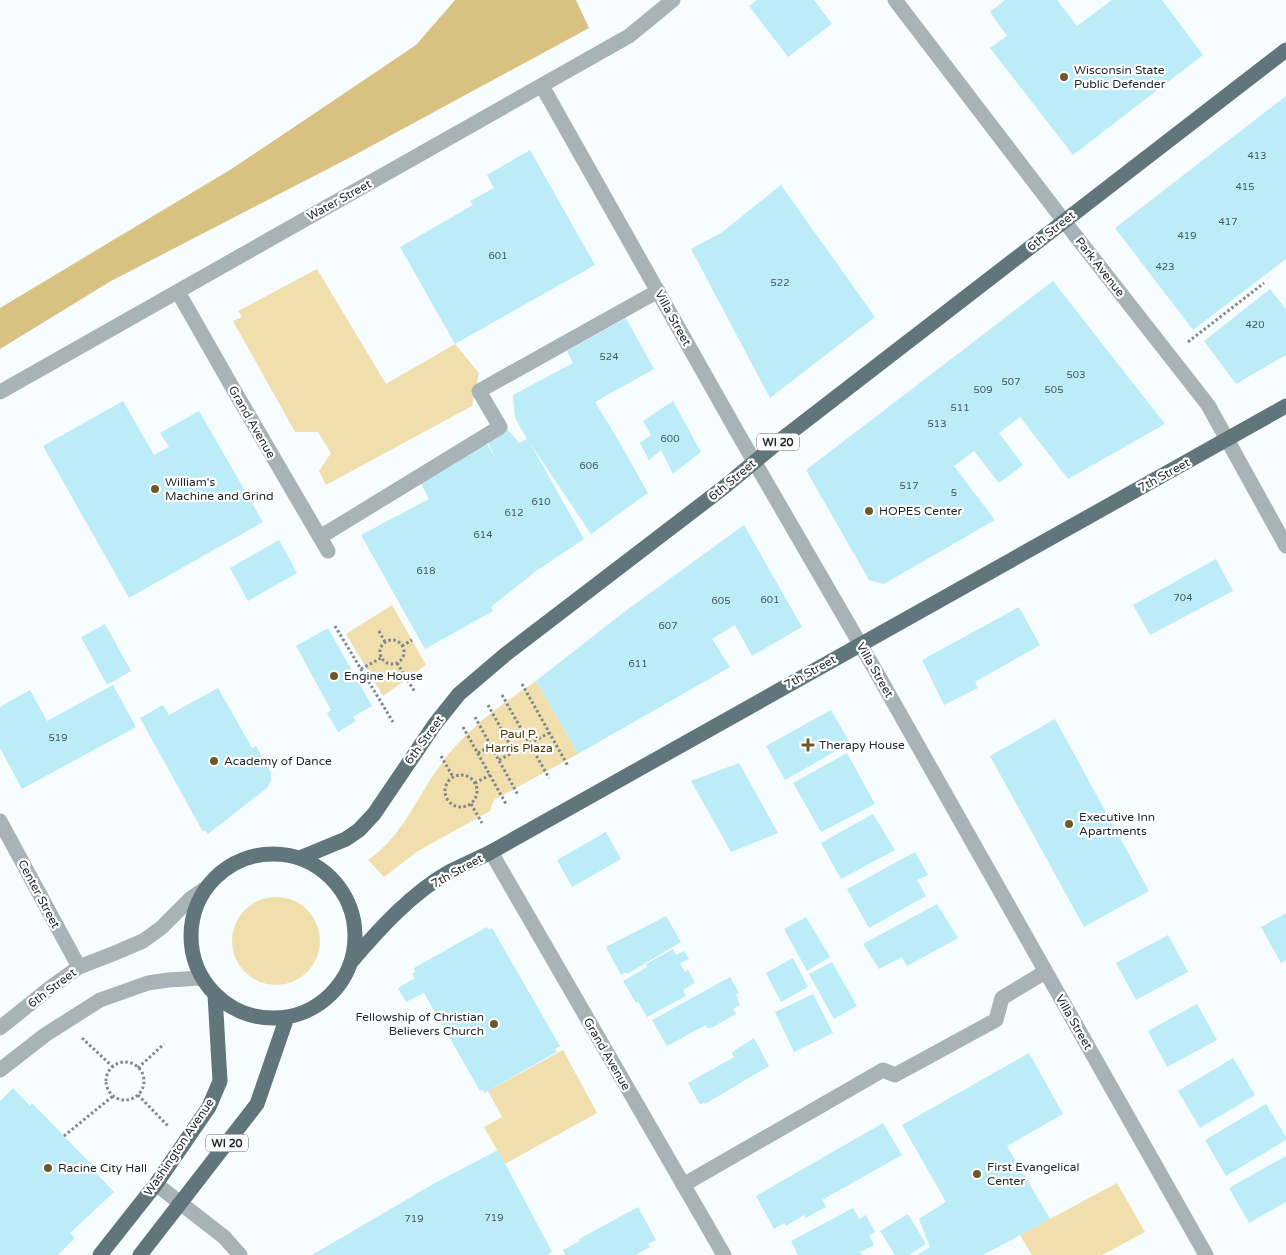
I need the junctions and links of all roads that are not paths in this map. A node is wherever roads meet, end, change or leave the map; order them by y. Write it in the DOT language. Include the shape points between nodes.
graph roads {
  1 [pos="673,0"];
  2 [pos="895,0"];
  3 [pos="1286,50"];
  4 [pos="542,86"];
  5 [pos="1064,221"];
  6 [pos="658,291"];
  7 [pos="178,292"];
  8 [pos="0,392"];
  9 [pos="1286,406"];
  10 [pos="1227,440"];
  11 [pos="755,461"];
  12 [pos="320,537"];
  13 [pos="1286,546"];
  14 [pos="328,551"];
  15 [pos="860,644"];
  16 [pos="0,821"];
  17 [pos="491,852"];
  18 [pos="300,858"];
  19 [pos="206,888"];
  20 [pos="352,962"];
  21 [pos="79,967"];
  22 [pos="1046,972"];
  23 [pos="201,978"];
  24 [pos="215,995"];
  25 [pos="287,1018"];
  26 [pos="0,1028"];
  27 [pos="0,1070"];
  28 [pos="156,1184"];
  29 [pos="683,1185"];
  30 [pos="181,1202"];
  31 [pos="100,1255"];
  32 [pos="140,1255"];
  33 [pos="240,1255"];
  34 [pos="724,1255"];
  35 [pos="1206,1255"];
  1 -- 4 [label="street, Water Street" via="629,36"];
  2 -- 5 [label="street, Park Avenue"];
  3 -- 5 [label="main road, 6th Street / WI 20"];
  4 -- 6 [label="street, Villa Street"];
  4 -- 7 [label="street, Water Street"];
  5 -- 10 [label="street, Park Avenue" via="1208,405"];
  5 -- 11 [label="main road, 6th Street / WI 20"];
  6 -- 11 [label="street, Villa Street"];
  6 -- 12 [label="street" via="479,391 500,427"];
  7 -- 8 [label="street, Water Street"];
  7 -- 12 [label="street, Grand Avenue"];
  9 -- 10 [label="main road, 7th Street"];
  10 -- 13 [label="street, Park Avenue"];
  10 -- 15 [label="main road, 7th Street"];
  11 -- 15 [label="street, Villa Street"];
  11 -- 18 [label="main road, 6th Street / WI 20" via="459,694 429,732 374,814 359,830 346,839"];
  12 -- 14 [label="street, Grand Avenue"];
  15 -- 17 [label="main road, 7th Street"];
  15 -- 22 [label="street, Villa Street"];
  16 -- 21 [label="street, Center Street"];
  17 -- 20 [label="main road, 7th Street" via="448,873 425,890 376,932"];
  17 -- 29 [label="street, Grand Avenue"];
  18 -- 19 [label="main road" via="283,854 248,858 232,865"];
  18 -- 20 [label="main road" via="330,876 350,906 356,939"];
  19 -- 21 [label="street, 6th Street" via="143,940"];
  19 -- 23 [label="main road" via="192,916 190,932 194,963"];
  20 -- 25 [label="main road" via="338,987 321,1003"];
  21 -- 26 [label="street, 6th Street"];
  22 -- 29 [label="street" via="1002,998 996,1020 896,1075 883,1070"];
  22 -- 35 [label="street, Villa Street"];
  23 -- 24 [label="main road"];
  23 -- 27 [label="street" via="148,984 100,1000 45,1034"];
  24 -- 25 [label="main road" via="248,1015 267,1019"];
  24 -- 28 [label="main road, Washington Avenue / WI 20" via="220,1081 209,1107"];
  25 -- 30 [label="main road, WI 20" via="258,1104"];
  28 -- 30 [label="street"];
  28 -- 31 [label="main road, Washington Avenue / WI 20"];
  29 -- 34 [label="street, Grand Avenue"];
  30 -- 32 [label="main road, WI 20"];
  30 -- 33 [label="street" via="224,1237"];
}
